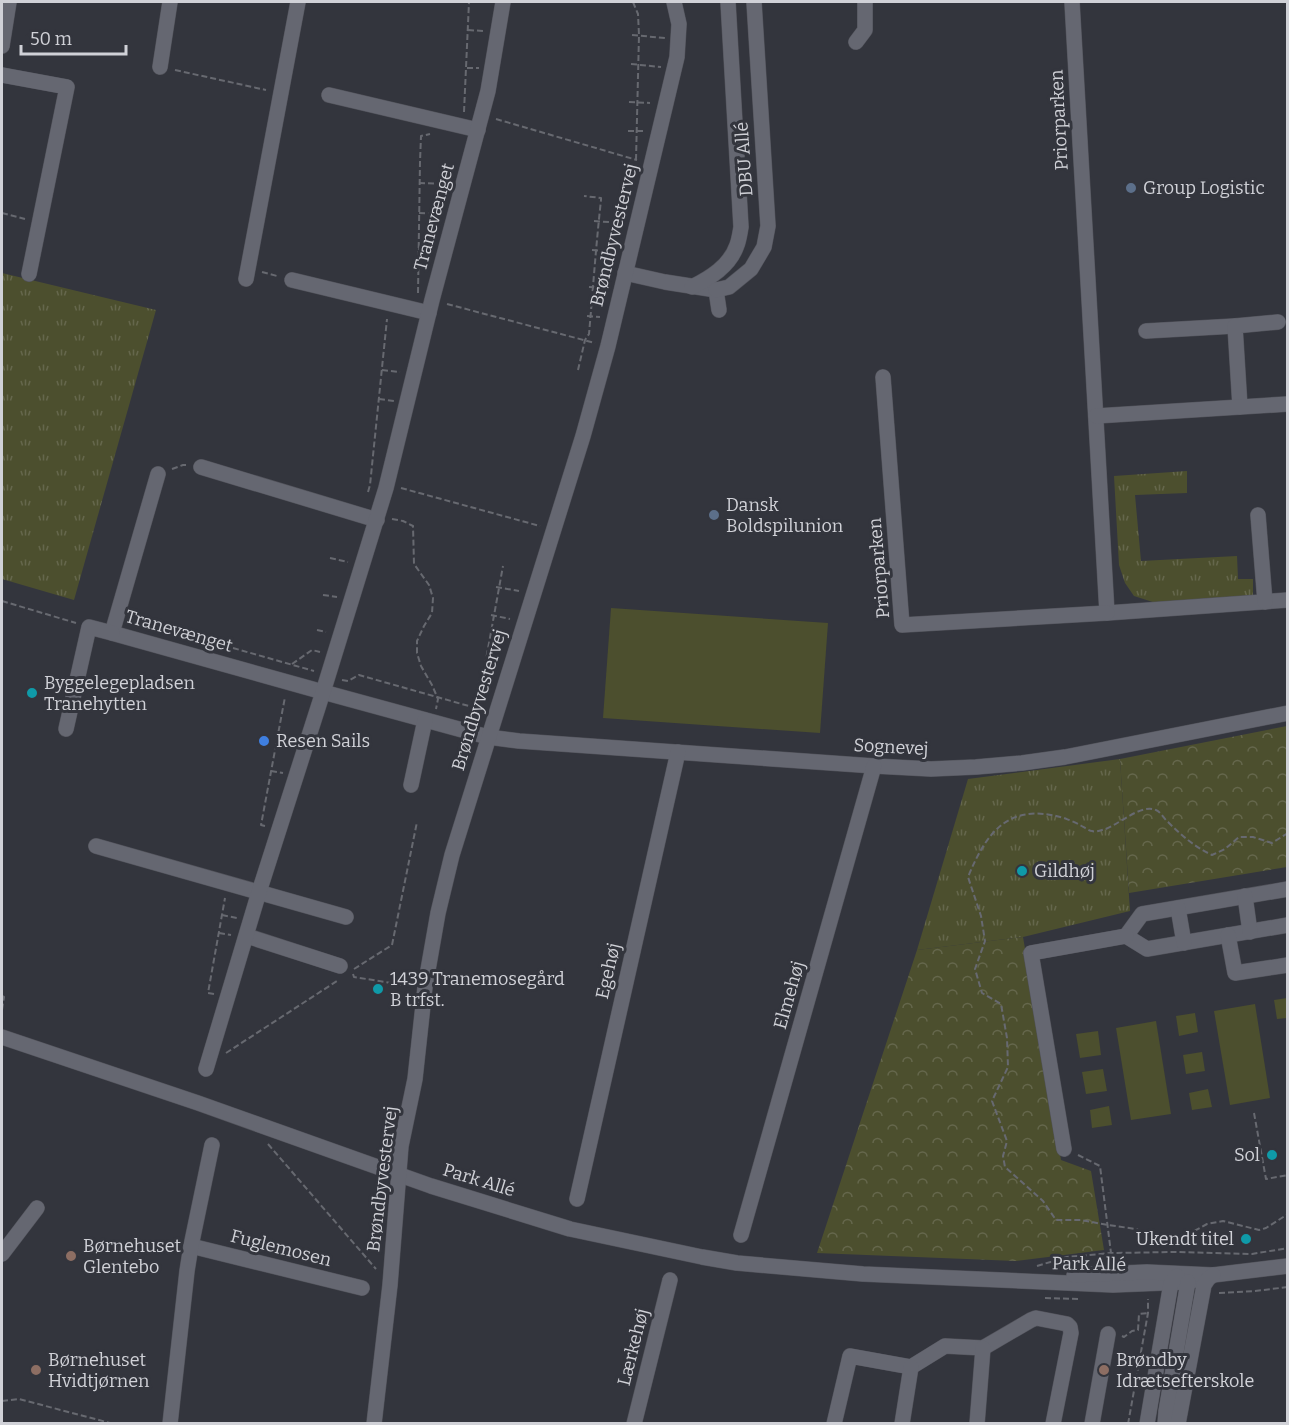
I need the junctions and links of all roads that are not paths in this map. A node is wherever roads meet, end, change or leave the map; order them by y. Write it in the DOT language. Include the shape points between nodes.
graph roads {
  1 [pos="9,2"];
  2 [pos="170,2"];
  3 [pos="298,2"];
  4 [pos="503,2"];
  5 [pos="674,2"];
  6 [pos="728,2"];
  7 [pos="754,2"];
  8 [pos="865,2"];
  9 [pos="1072,2"];
  10 [pos="856,42"];
  11 [pos="2,46"];
  12 [pos="160,67"];
  13 [pos="2,75"];
  14 [pos="329,96"];
  15 [pos="474,124"];
  16 [pos="625,273"];
  17 [pos="30,274"];
  18 [pos="247,274"];
  19 [pos="291,280"];
  20 [pos="692,287"];
  21 [pos="716,290"];
  22 [pos="426,308"];
  23 [pos="718,310"];
  24 [pos="1278,322"];
  25 [pos="1235,326"];
  26 [pos="1146,331"];
  27 [pos="883,377"];
  28 [pos="1287,404"];
  29 [pos="1240,407"];
  30 [pos="1096,416"];
  31 [pos="201,467"];
  32 [pos="158,474"];
  33 [pos="1258,515"];
  34 [pos="372,517"];
  35 [pos="1287,600"];
  36 [pos="1265,602"];
  37 [pos="1107,613"];
  38 [pos="112,633"];
  39 [pos="323,692"];
  40 [pos="1287,712"];
  41 [pos="429,721"];
  42 [pos="66,729"];
  43 [pos="488,737"];
  44 [pos="678,752"];
  45 [pos="874,766"];
  46 [pos="411,785"];
  47 [pos="96,846"];
  48 [pos="1287,889"];
  49 [pos="260,892"];
  50 [pos="1245,896"];
  51 [pos="1178,908"];
  52 [pos="346,917"];
  53 [pos="1287,926"];
  54 [pos="1250,932"];
  55 [pos="1228,935"];
  56 [pos="247,936"];
  57 [pos="1126,936"];
  58 [pos="1184,943"];
  59 [pos="1287,965"];
  60 [pos="340,966"];
  61 [pos="2,1037"];
  62 [pos="206,1070"];
  63 [pos="212,1145"];
  64 [pos="1064,1149"];
  65 [pos="399,1175"];
  66 [pos="577,1199"];
  67 [pos="37,1208"];
  68 [pos="741,1235"];
  69 [pos="191,1246"];
  70 [pos="2,1254"];
  71 [pos="1287,1266"];
  72 [pos="1213,1275"];
  73 [pos="670,1280"];
  74 [pos="1179,1280"];
  75 [pos="362,1288"];
  76 [pos="1108,1334"];
  77 [pos="983,1348"];
  78 [pos="911,1367"];
  79 [pos="170,1424"];
  80 [pos="374,1424"];
  81 [pos="634,1424"];
  82 [pos="834,1424"];
  83 [pos="902,1424"];
  84 [pos="976,1424"];
  85 [pos="1053,1424"];
  86 [pos="1092,1424"];
  87 [pos="1147,1424"];
  88 [pos="1165,1424"];
  89 [pos="1178,1424"];
  1 -- 11 [label="street"];
  2 -- 12 [label="street"];
  3 -- 18 [label="street"];
  4 -- 15 [label="street, Tranevænget" via="488,91"];
  5 -- 16 [label="street, Brøndbyvestervej" via="679,24 677,57"];
  6 -- 20 [label="street, DBU Allé" via="741,227 737,247 727,262"];
  7 -- 21 [label="street, DBU Allé" via="768,226 764,247 751,269 729,287"];
  8 -- 10 [label="street" via="866,30"];
  9 -- 30 [label="street, Priorparken"];
  13 -- 17 [label="street" via="67,87"];
  14 -- 15 [label="street" via="441,121"];
  15 -- 22 [label="street, Tranevænget" via="463,184"];
  16 -- 20 [label="street"];
  16 -- 43 [label="street, Brøndbyvestervej" via="583,436"];
  19 -- 22 [label="street"];
  20 -- 21 [label="street"];
  21 -- 23 [label="street"];
  22 -- 34 [label="street, Tranevænget" via="387,484"];
  24 -- 25 [label="street"];
  25 -- 26 [label="street"];
  25 -- 29 [label="street"];
  27 -- 37 [label="street, Priorparken" via="902,625"];
  28 -- 29 [label="street"];
  29 -- 30 [label="street"];
  30 -- 37 [label="street, Priorparken"];
  31 -- 34 [label="street"];
  32 -- 38 [label="street, Tranevænget"];
  33 -- 36 [label="street"];
  34 -- 39 [label="street, Tranevænget" via="363,565"];
  35 -- 36 [label="street, Priorparken"];
  36 -- 37 [label="street, Priorparken"];
  38 -- 39 [label="street, Tranevænget"];
  38 -- 42 [label="street" via="89,627"];
  39 -- 41 [label="street, Tranevænget"];
  39 -- 49 [label="street, Tranevænget"];
  40 -- 45 [label="street, Sognevej" via="1022,764 931,769"];
  41 -- 43 [label="street, Tranevænget"];
  41 -- 46 [label="street"];
  43 -- 44 [label="street, Sognevej"];
  43 -- 65 [label="street, Brøndbyvestervej" via="438,913"];
  44 -- 45 [label="street, Sognevej"];
  44 -- 66 [label="street, Egehøj"];
  45 -- 68 [label="street, Elmehøj"];
  47 -- 49 [label="street"];
  48 -- 50 [label="street"];
  49 -- 52 [label="street"];
  49 -- 56 [label="street, Tranevænget"];
  50 -- 51 [label="street"];
  50 -- 54 [label="street"];
  51 -- 57 [label="street" via="1142,914"];
  51 -- 58 [label="street"];
  53 -- 54 [label="street"];
  54 -- 55 [label="street"];
  55 -- 58 [label="street"];
  55 -- 59 [label="street" via="1235,973"];
  56 -- 60 [label="street"];
  56 -- 62 [label="street, Tranevænget"];
  57 -- 58 [label="street" via="1146,949"];
  57 -- 64 [label="street" via="1031,953"];
  61 -- 65 [label="street, Park Allé"];
  63 -- 69 [label="street"];
  65 -- 74 [label="street, Park Allé" via="570,1229 737,1263 863,1274 1113,1285"];
  65 -- 80 [label="street, Brøndbyvestervej"];
  67 -- 70 [label="street"];
  69 -- 75 [label="street, Fuglemosen"];
  69 -- 79 [label="street"];
  71 -- 72 [label="street, Park Allé"];
  72 -- 74 [label="street, Park Allé"];
  72 -- 89 [label="street" via="1204,1285"];
  73 -- 81 [label="street, Lærkehøj"];
  74 -- 87 [label="street"];
  74 -- 88 [label="street"];
  76 -- 86 [label="street"];
  77 -- 78 [label="street" via="945,1346"];
  77 -- 84 [label="street"];
  77 -- 85 [label="street" via="1036,1318 1070,1327"];
  78 -- 82 [label="street" via="850,1356"];
  78 -- 83 [label="street"];
}
